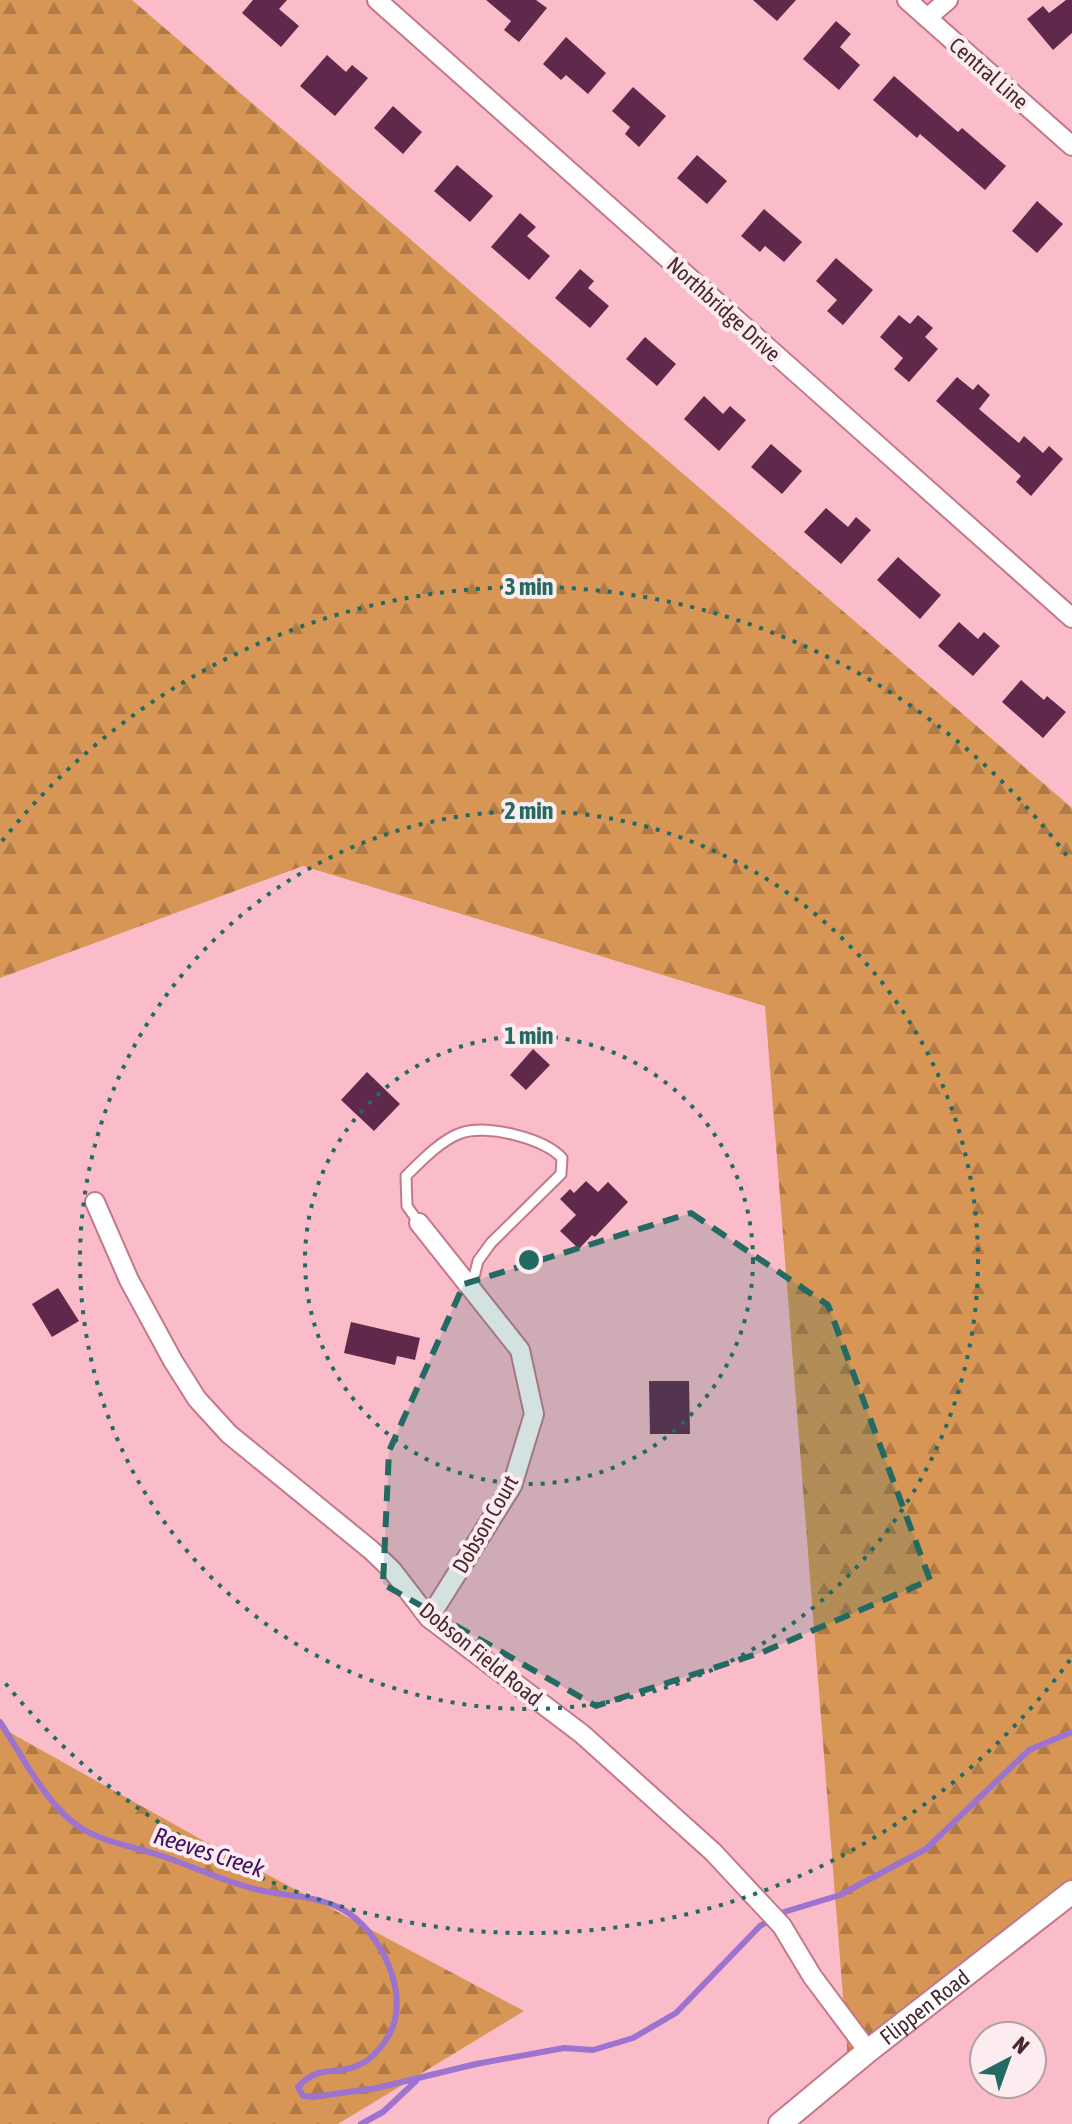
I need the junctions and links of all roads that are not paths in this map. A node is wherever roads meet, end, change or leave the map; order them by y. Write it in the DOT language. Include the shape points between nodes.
graph roads {
  1 [pos="907,0"];
  2 [pos="948,0"];
  3 [pos="385,3"];
  4 [pos="927,18"];
  5 [pos="1072,146"];
  6 [pos="1072,618"];
  7 [pos="95,1202"];
  8 [pos="419,1223"];
  9 [pos="471,1289"];
  10 [pos="429,1618"];
  11 [pos="1072,1892"];
  12 [pos="868,2051"];
  13 [pos="780,2124"];
  1 -- 4 [label="street, Central Line"];
  2 -- 4 [label="street"];
  3 -- 6 [label="street, Northbridge Drive"];
  4 -- 5 [label="street, Central Line"];
  7 -- 10 [label="street, Dobson Field Road" via="129,1280 197,1399 229,1434 371,1550"];
  8 -- 9 [label="street, Dobson Court"];
  8 -- 9 [label="lane" via="407,1206 406,1176 458,1134 473,1130 513,1135 552,1147 562,1158 561,1174 478,1261"];
  9 -- 10 [label="street, Dobson Court" via="520,1350 534,1414 512,1486"];
  10 -- 12 [label="street, Dobson Field Road" via="582,1734 713,1852 782,1926"];
  11 -- 12 [label="street, Flippen Road"];
  12 -- 13 [label="street, Flippen Road"];
}
